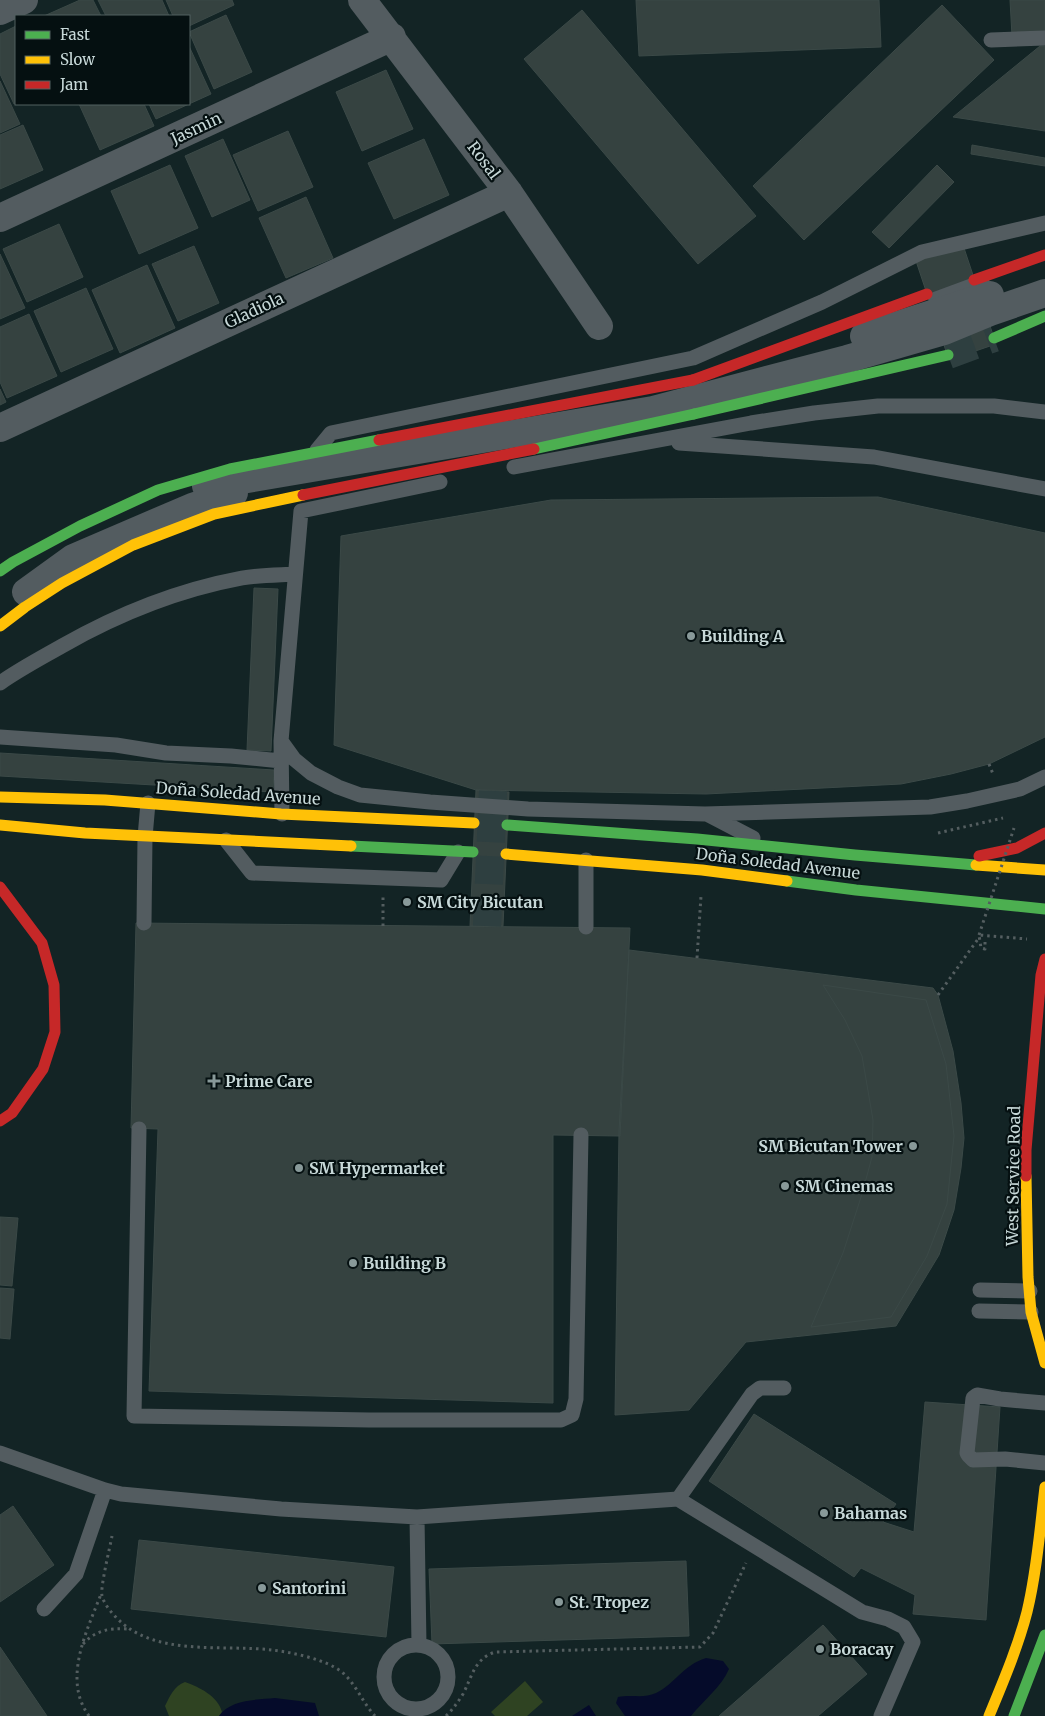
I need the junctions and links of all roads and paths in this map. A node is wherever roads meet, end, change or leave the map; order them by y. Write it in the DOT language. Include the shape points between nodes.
graph roads {
  1 [pos="362,0"];
  2 [pos="392,36"];
  3 [pos="1045,38"];
  4 [pos="991,40"];
  5 [pos="509,193"];
  6 [pos="0,218"];
  7 [pos="1045,223"];
  8 [pos="1045,255"];
  9 [pos="1045,260"];
  10 [pos="1045,277"];
  11 [pos="974,280"];
  12 [pos="1045,293"];
  13 [pos="928,294"];
  14 [pos="1045,316"];
  15 [pos="599,326"];
  16 [pos="994,338"];
  17 [pos="948,355"];
  18 [pos="686,395"];
  19 [pos="653,410"];
  20 [pos="1045,412"];
  21 [pos="0,428"];
  22 [pos="660,441"];
  23 [pos="300,472"];
  24 [pos="1045,489"];
  25 [pos="301,511"];
  26 [pos="0,571"];
  27 [pos="295,574"];
  28 [pos="0,586"];
  29 [pos="0,611"];
  30 [pos="0,626"];
  31 [pos="0,683"];
  32 [pos="0,737"];
  33 [pos="281,741"];
  34 [pos="281,761"];
  35 [pos="989,764"];
  36 [pos="994,777"];
  37 [pos="1045,777"];
  38 [pos="360,795"];
  39 [pos="0,797"];
  40 [pos="430,802"];
  41 [pos="148,803"];
  42 [pos="397,809"];
  43 [pos="282,814"];
  44 [pos="705,814"];
  45 [pos="357,818"];
  46 [pos="1002,818"];
  47 [pos="429,821"];
  48 [pos="988,821"];
  49 [pos="474,823"];
  50 [pos="0,825"];
  51 [pos="507,825"];
  52 [pos="1014,828"];
  53 [pos="1045,833"];
  54 [pos="145,837"];
  55 [pos="226,840"];
  56 [pos="770,846"];
  57 [pos="466,852"];
  58 [pos="506,854"];
  59 [pos="586,860"];
  60 [pos="948,862"];
  61 [pos="702,870"];
  62 [pos="1045,870"];
  63 [pos="0,887"];
  64 [pos="383,889"];
  65 [pos="1045,909"];
  66 [pos="144,923"];
  67 [pos="383,926"];
  68 [pos="586,928"];
  69 [pos="979,937"];
  70 [pos="1036,940"];
  71 [pos="985,942"];
  72 [pos="697,958"];
  73 [pos="1045,959"];
  74 [pos="938,995"];
  75 [pos="0,1122"];
  76 [pos="139,1129"];
  77 [pos="581,1135"];
  78 [pos="980,1290"];
  79 [pos="1030,1291"];
  80 [pos="979,1311"];
  81 [pos="1032,1312"];
  82 [pos="1045,1363"];
  83 [pos="784,1388"];
  84 [pos="1045,1403"];
  85 [pos="0,1454"];
  86 [pos="1045,1463"];
  87 [pos="1045,1487"];
  88 [pos="105,1490"];
  89 [pos="121,1494"];
  90 [pos="678,1499"];
  91 [pos="417,1517"];
  92 [pos="754,1546"];
  93 [pos="101,1594"];
  94 [pos="44,1609"];
  95 [pos="128,1629"];
  96 [pos="1045,1634"];
  97 [pos="419,1645"];
  98 [pos="81,1646"];
  99 [pos="89,1716"];
  100 [pos="375,1716"];
  101 [pos="446,1716"];
  102 [pos="881,1716"];
  103 [pos="989,1716"];
  104 [pos="1014,1716"];
  1 -- 2 [label="street, Rosal"];
  2 -- 5 [label="street, Rosal"];
  2 -- 6 [label="street, Jasmin"];
  3 -- 4 [label="lane"];
  5 -- 15 [label="street, Rosal"];
  5 -- 21 [label="street, Gladiola"];
  7 -- 23 [label="lane" via="922,252 822,302 693,358 331,433"];
  8 -- 11 [label="main road"];
  9 -- 18 [label="lane" via="797,345"];
  10 -- 18 [label="street"];
  12 -- 19 [label="street" via="935,334"];
  13 -- 26 [label="main road, bridge" via="692,380 230,469 158,490 80,526"];
  14 -- 16 [label="main road"];
  17 -- 30 [label="main road, bridge" via="469,464 214,514 125,550 62,583"];
  18 -- 19 [label="street"];
  19 -- 23 [label="street"];
  20 -- 22 [label="lane" via="994,406 878,406 805,414"];
  22 -- 24 [label="lane" via="874,458"];
  22 -- 25 [label="lane" via="526,464"];
  23 -- 25 [label="lane"];
  23 -- 28 [label="street" via="184,490 61,543"];
  23 -- 29 [label="street" via="192,508 73,558"];
  25 -- 27 [label="lane"];
  27 -- 31 [label="lane" via="243,578 186,592 134,610 80,635"];
  27 -- 33 [label="lane"];
  32 -- 34 [label="lane"];
  33 -- 34 [label="lane"];
  33 -- 38 [label="lane" via="294,759 311,773"];
  34 -- 43 [label="lane"];
  35 -- 36 [label="path"];
  37 -- 44 [label="lane" via="1020,789 930,807"];
  38 -- 40 [label="lane"];
  38 -- 42 [label="lane"];
  39 -- 41 [label="main road, Doña Soledad Avenue"];
  40 -- 42 [label="lane"];
  40 -- 44 [label="lane" via="528,809"];
  41 -- 43 [label="main road, Doña Soledad Avenue"];
  41 -- 54 [label="lane"];
  42 -- 45 [label="lane"];
  42 -- 47 [label="lane"];
  43 -- 45 [label="main road, Doña Soledad Avenue"];
  44 -- 56 [label="lane"];
  45 -- 47 [label="main road, Doña Soledad Avenue"];
  46 -- 48 [label="path"];
  47 -- 49 [label="main road, Doña Soledad Avenue"];
  50 -- 54 [label="main road"];
  51 -- 56 [label="main road, Doña Soledad Avenue"];
  52 -- 69 [label="path, bridge"];
  53 -- 60 [label="main road" via="1017,848"];
  54 -- 55 [label="main road"];
  54 -- 66 [label="lane"];
  55 -- 57 [label="main road"];
  55 -- 57 [label="lane" via="252,873 441,880"];
  56 -- 60 [label="main road, Doña Soledad Avenue"];
  58 -- 59 [label="main road, Doña Soledad Avenue"];
  59 -- 61 [label="main road, Doña Soledad Avenue"];
  59 -- 68 [label="lane"];
  60 -- 62 [label="main road, Doña Soledad Avenue"];
  61 -- 65 [label="main road, Doña Soledad Avenue"];
  61 -- 72 [label="path"];
  63 -- 75 [label="main road" via="42,944 54,985 55,1032 43,1069 12,1113"];
  64 -- 67 [label="path"];
  69 -- 70 [label="path"];
  69 -- 71 [label="path" via="981,948 985,949"];
  69 -- 74 [label="path"];
  73 -- 79 [label="main road, West Service Road" via="1040,975 1026,1150"];
  76 -- 77 [label="lane" via="134,1416 369,1420 561,1420 572,1415 576,1400"];
  78 -- 79 [label="lane"];
  79 -- 81 [label="main road, West Service Road"];
  80 -- 81 [label="lane"];
  81 -- 82 [label="main road, West Service Road"];
  83 -- 90 [label="lane" via="760,1388 752,1394"];
  84 -- 86 [label="lane" via="977,1395 973,1398 967,1453 973,1460"];
  85 -- 88 [label="lane"];
  87 -- 103 [label="main road" via="1027,1612"];
  88 -- 89 [label="lane"];
  88 -- 94 [label="lane" via="76,1574"];
  89 -- 91 [label="lane" via="281,1509"];
  89 -- 93 [label="path"];
  90 -- 91 [label="lane"];
  90 -- 92 [label="lane"];
  91 -- 97 [label="lane"];
  92 -- 101 [label="path" via="713,1633 700,1647 495,1652 478,1662 463,1693"];
  92 -- 102 [label="lane" via="862,1612 904,1627 913,1642"];
  93 -- 95 [label="path" via="108,1609"];
  93 -- 98 [label="path"];
  95 -- 98 [label="path" via="102,1630"];
  95 -- 100 [label="path" via="173,1645 272,1650 333,1666 343,1672"];
  96 -- 104 [label="main road"];
  97 -- 97 [label="lane" via="402,1648 390,1659 384,1674 387,1691 398,1704 413,1710 430,1707 443,1696 449,1680 446,1664 435,1651"];
  98 -- 99 [label="path" via="78,1692"];
}
